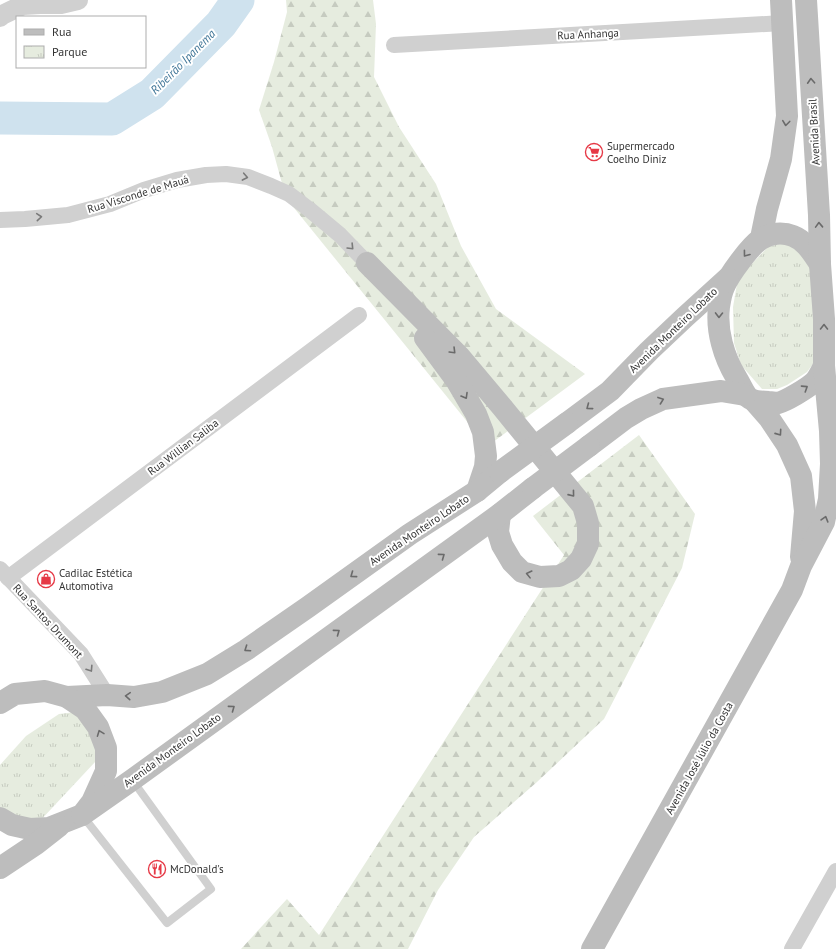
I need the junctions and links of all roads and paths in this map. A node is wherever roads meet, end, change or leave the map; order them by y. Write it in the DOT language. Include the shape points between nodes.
graph roads {
  1 [pos="781,0"];
  2 [pos="806,0"];
  3 [pos="68,1"];
  4 [pos="0,17"];
  5 [pos="783,22"];
  6 [pos="394,45"];
  7 [pos="0,220"];
  8 [pos="761,238"];
  9 [pos="367,263"];
  10 [pos="820,264"];
  11 [pos="729,278"];
  12 [pos="358,315"];
  13 [pos="824,366"];
  14 [pos="750,399"];
  15 [pos="833,431"];
  16 [pos="477,491"];
  17 [pos="500,514"];
  18 [pos="801,566"];
  19 [pos="4,574"];
  20 [pos="0,684"];
  21 [pos="45,691"];
  22 [pos="107,695"];
  23 [pos="67,697"];
  24 [pos="0,703"];
  25 [pos="132,780"];
  26 [pos="0,818"];
  27 [pos="73,818"];
  28 [pos="0,868"];
  29 [pos="836,871"];
  30 [pos="592,949"];
  31 [pos="792,949"];
  1 -- 5 [label="main road"];
  10 -- 2 [label="main road, Avenida Brasil, one-way"];
  3 -- 4 [label="street" via="23,5"];
  5 -- 6 [label="street, Rua Anhanga"];
  5 -- 8 [label="main road, one-way" via="787,116 782,160"];
  7 -- 9 [label="street, Rua Visconde de Mauá, one-way" via="68,215 110,204 177,180 226,174 248,177 290,194 340,235"];
  8 -- 10 [label="main road" via="773,234 794,236 803,242"];
  8 -- 11 [label="main road, one-way"];
  9 -- 16 [label="main road, one-way" via="456,380 476,414 483,432 486,456 485,468"];
  9 -- 17 [label="main road, one-way" via="460,357 583,506 588,523 588,544 581,559 571,570 559,576 540,577 522,572 512,562 502,545 498,532"];
  13 -- 10 [label="main road, Avenida José Júlio da Costa, one-way"];
  11 -- 14 [label="main road, one-way" via="723,289 719,307 722,344 732,370"];
  11 -- 16 [label="main road, Avenida Monteiro Lobato, one-way, bridge" via="685,317 610,391"];
  12 -- 19 [label="street, Rua Willian Saliba"];
  14 -- 13 [label="main road, one-way" via="778,403 791,398 813,383"];
  13 -- 15 [label="main road, Avenida José Júlio da Costa"];
  17 -- 14 [label="main road, Avenida Monteiro Lobato, one-way, bridge" via="626,418 663,398 721,391"];
  14 -- 18 [label="main road, Avenida José Júlio da Costa, one-way" via="769,418 787,445 801,476 805,511"];
  18 -- 15 [label="main road, Avenida José Júlio da Costa, one-way" via="826,515"];
  16 -- 22 [label="main road, Avenida Monteiro Lobato, one-way" via="410,534 246,650 207,674 162,692 134,697"];
  25 -- 17 [label="main road, Avenida Monteiro Lobato, one-way"];
  18 -- 30 [label="main road, Avenida José Júlio da Costa" via="792,590"];
  19 -- 22 [label="street, Rua Santos Drumont, one-way" via="81,654"];
  20 -- 21 [label="main road"];
  21 -- 23 [label="main road"];
  21 -- 24 [label="main road" via="14,694"];
  22 -- 23 [label="main road, Avenida Monteiro Lobato"];
  27 -- 23 [label="main road, one-way" via="92,802 106,771 106,748 98,727 85,709"];
  25 -- 27 [label="main road, Avenida Monteiro Lobato"];
  25 -- 27 [label="lane" via="211,889 167,923"];
  26 -- 27 [label="main road" via="12,825 30,829 49,828"];
  27 -- 28 [label="main road, Avenida Monteiro Lobato"];
  29 -- 31 [label="street"];
}
